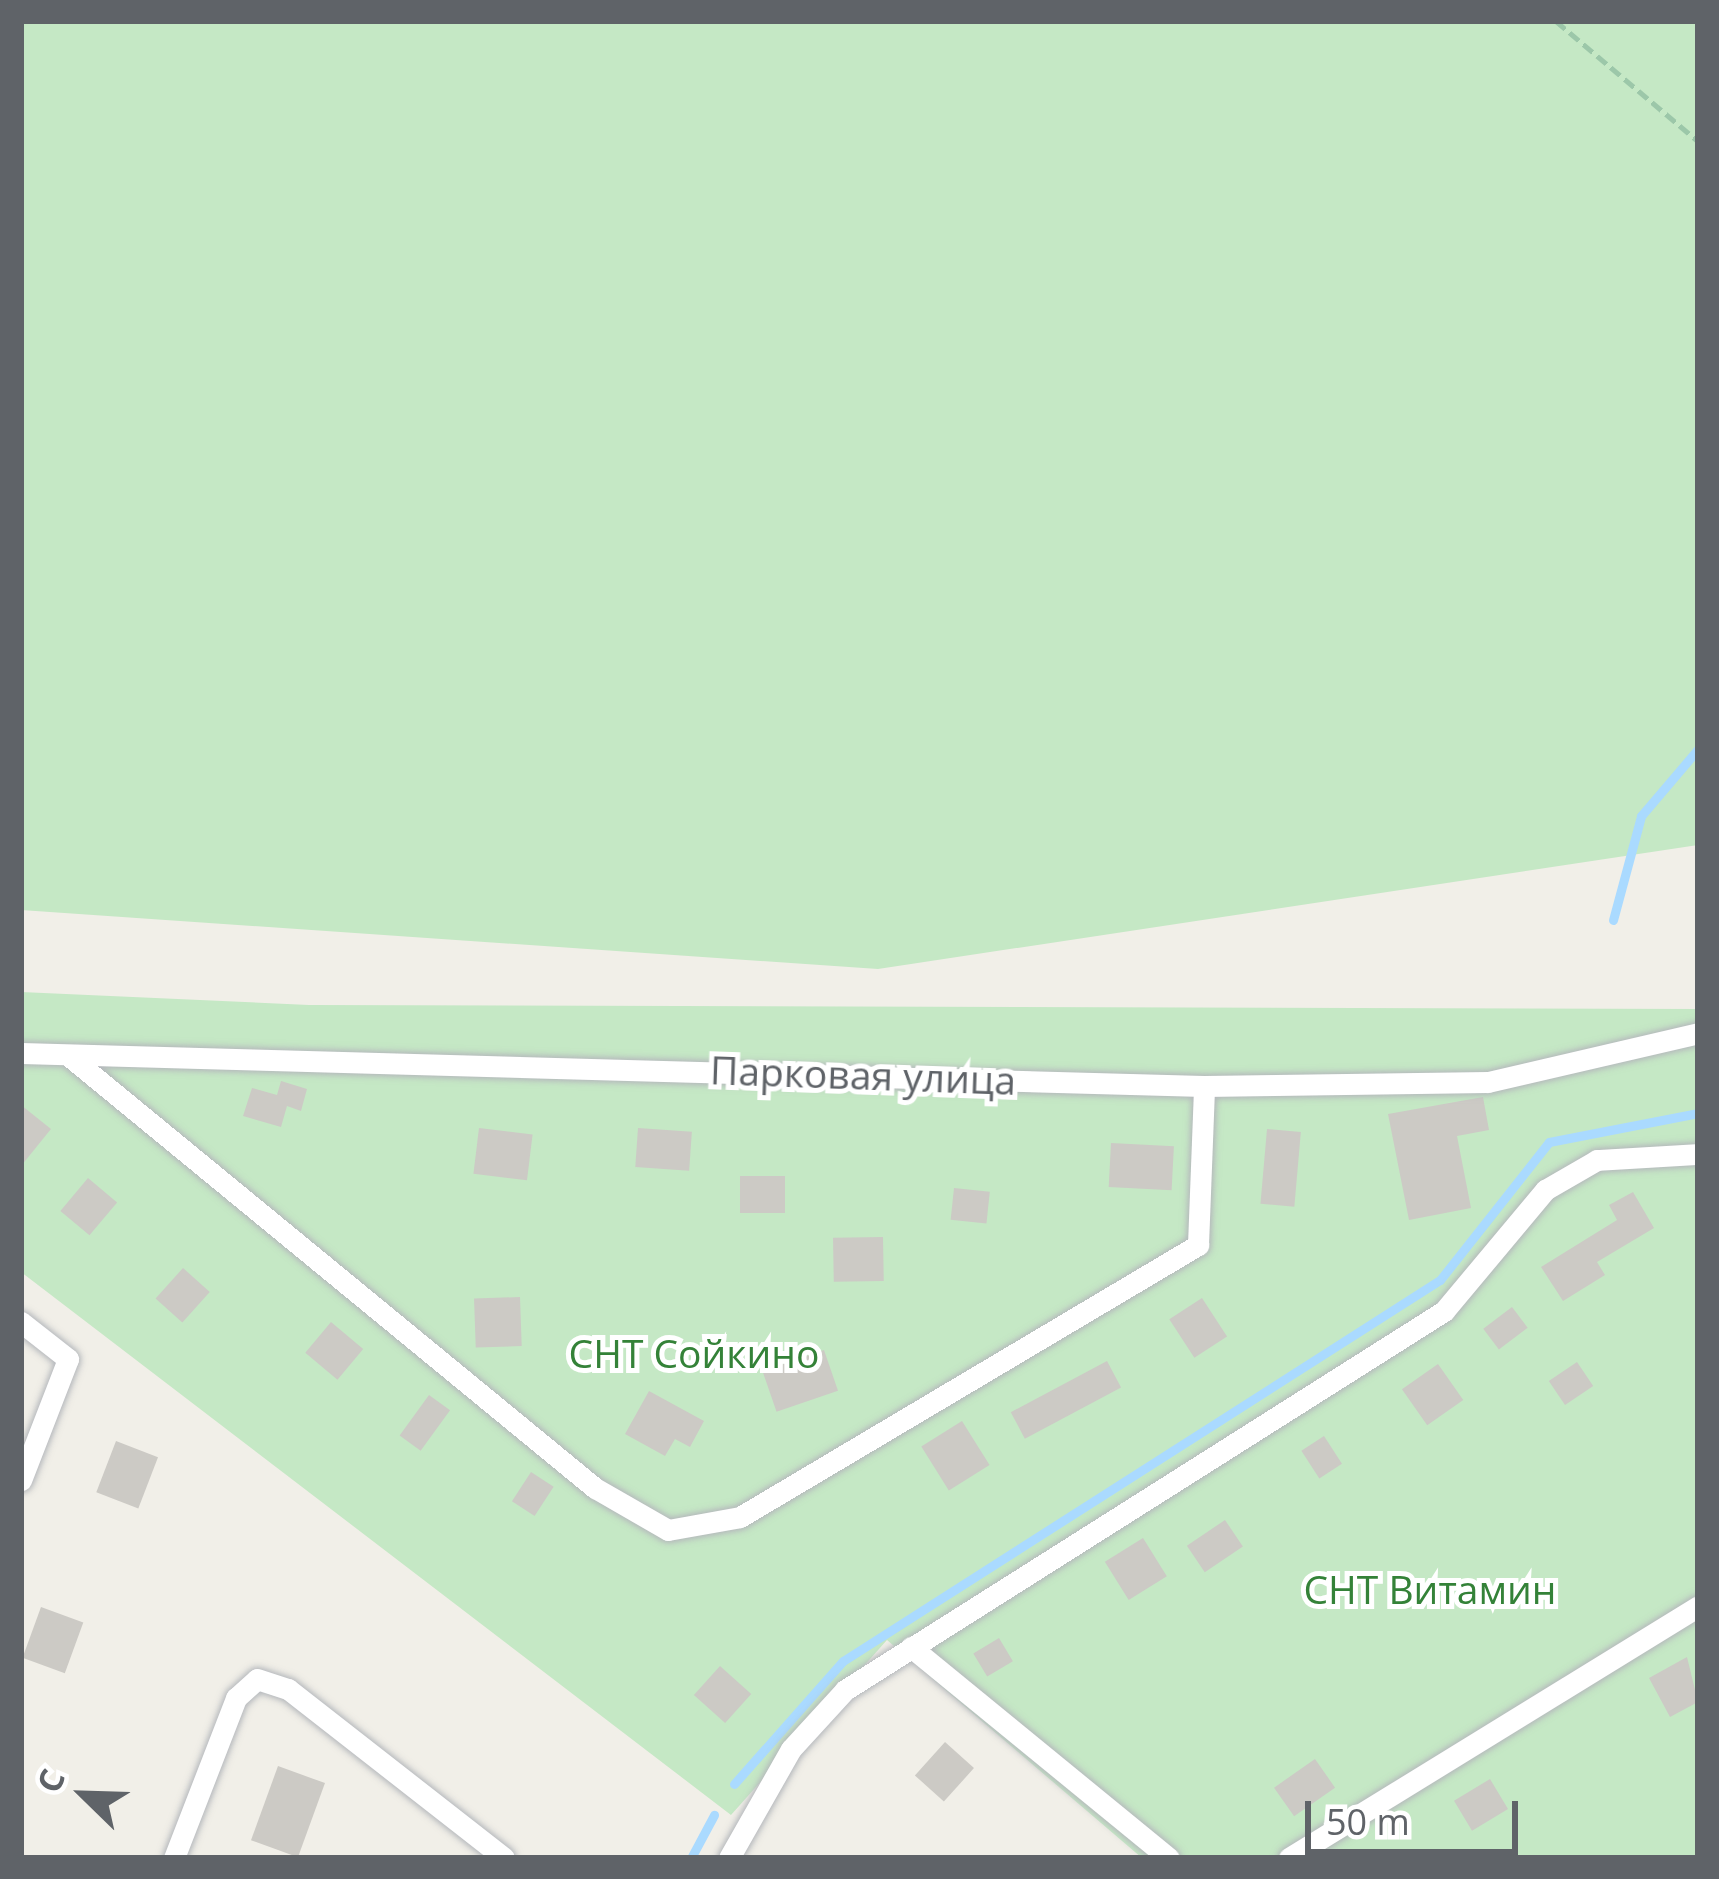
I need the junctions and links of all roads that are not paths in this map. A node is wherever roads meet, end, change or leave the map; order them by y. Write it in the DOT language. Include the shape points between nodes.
graph roads {
  1 [pos="1698,1033"];
  2 [pos="21,1053"];
  3 [pos="68,1056"];
  4 [pos="1204,1086"];
  5 [pos="1698,1154"];
  6 [pos="21,1322"];
  7 [pos="21,1480"];
  8 [pos="1698,1606"];
  9 [pos="911,1647"];
  10 [pos="173,1858"];
  11 [pos="504,1858"];
  12 [pos="729,1858"];
  13 [pos="1169,1858"];
  14 [pos="1288,1858"];
  1 -- 4 [label="street, Парковая улица" via="1488,1082"];
  2 -- 3 [label="street, Парковая улица"];
  3 -- 4 [label="street, Парковая улица"];
  3 -- 4 [label="street" via="595,1488 668,1530 740,1517 1198,1245"];
  5 -- 9 [label="street" via="1598,1160 1545,1190 1444,1311"];
  6 -- 7 [label="street" via="68,1359"];
  8 -- 14 [label="street"];
  9 -- 12 [label="street" via="845,1690 791,1749"];
  9 -- 13 [label="street"];
  10 -- 11 [label="street" via="236,1698 257,1678 288,1689"];
}
